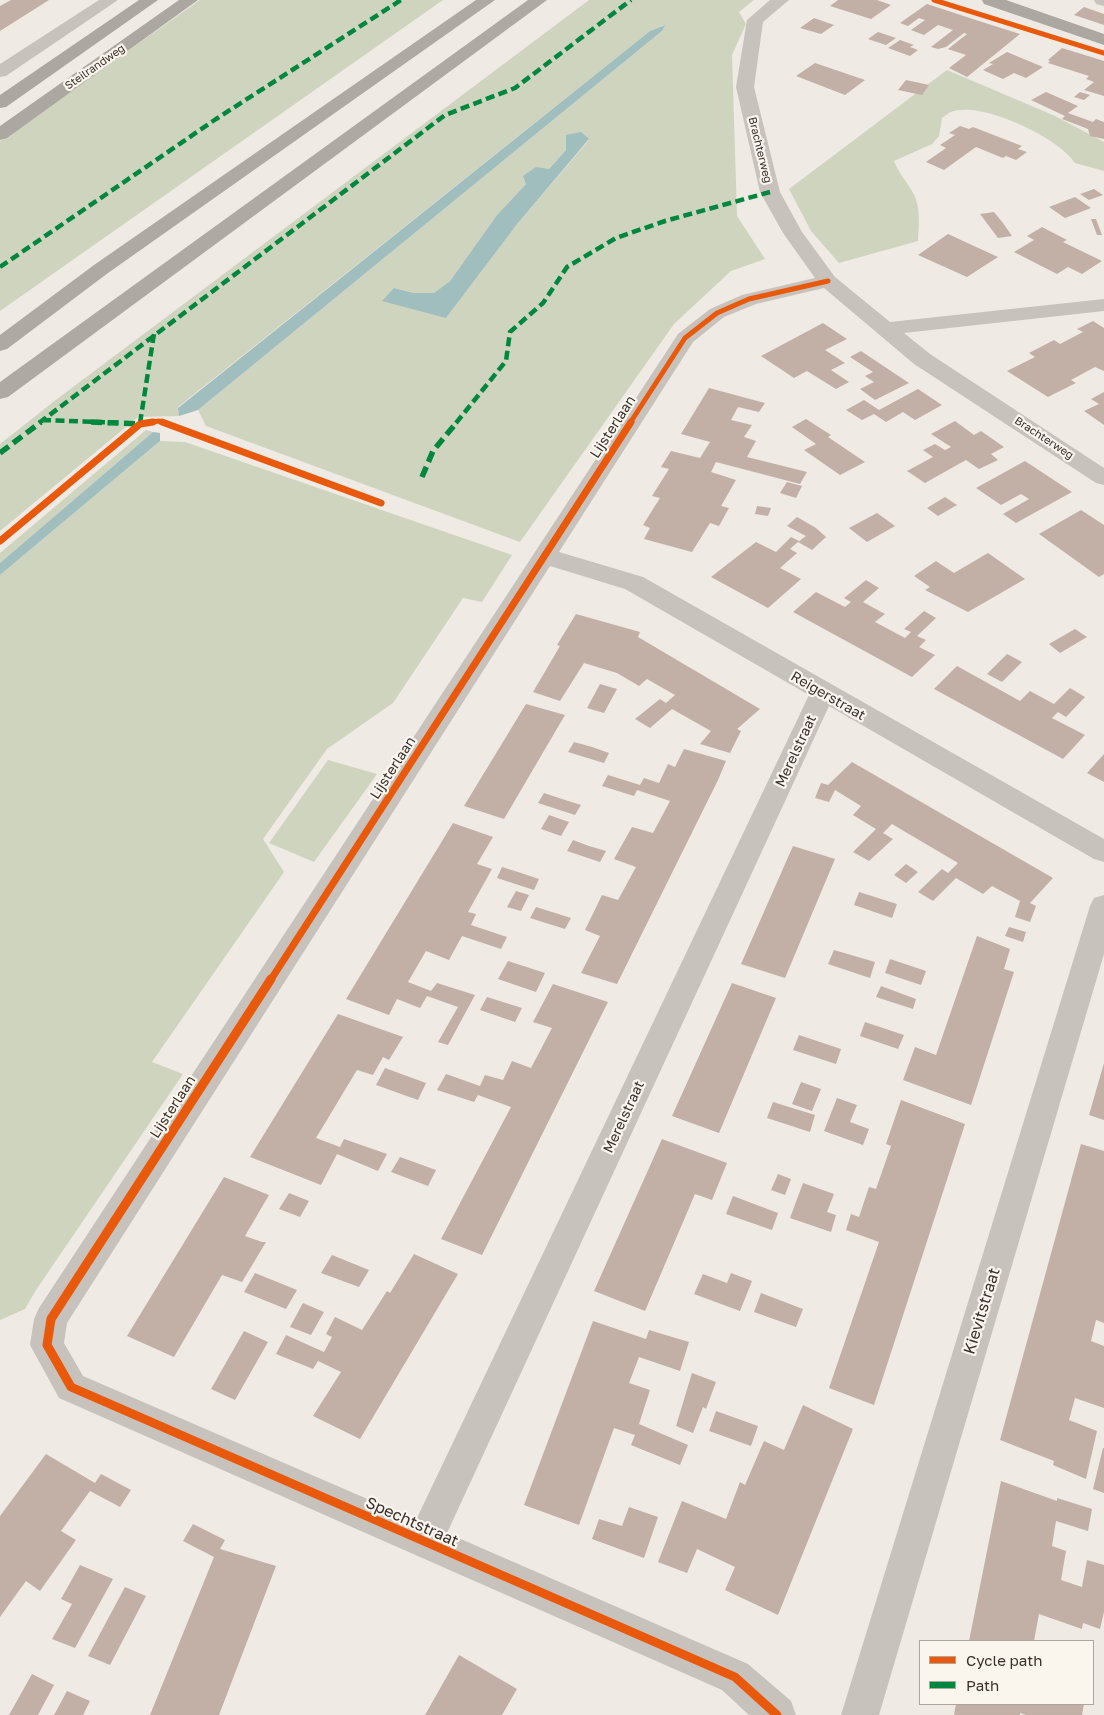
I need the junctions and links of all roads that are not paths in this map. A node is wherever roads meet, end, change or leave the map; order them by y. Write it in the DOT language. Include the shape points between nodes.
graph roads {
  1 [pos="110,0"];
  2 [pos="150,0"];
  3 [pos="190,0"];
  4 [pos="487,0"];
  5 [pos="539,0"];
  6 [pos="781,0"];
  7 [pos="970,0"];
  8 [pos="990,0"];
  9 [pos="1048,22"];
  10 [pos="1104,40"];
  11 [pos="0,72"];
  12 [pos="0,103"];
  13 [pos="0,134"];
  14 [pos="828,281"];
  15 [pos="1104,305"];
  16 [pos="886,329"];
  17 [pos="0,344"];
  18 [pos="0,392"];
  19 [pos="1104,478"];
  20 [pos="545,556"];
  21 [pos="823,693"];
  22 [pos="1104,852"];
  23 [pos="1104,906"];
  24 [pos="47,1345"];
  25 [pos="424,1542"];
  26 [pos="778,1715"];
  27 [pos="860,1715"];
  1 -- 11 [label="street"];
  2 -- 12 [label="main road, Steilrandweg"];
  3 -- 13 [label="main road, Steilrandweg"];
  4 -- 17 [label="highway" via="101,269"];
  5 -- 18 [label="highway"];
  6 -- 14 [label="street, Brachterweg" via="755,20 745,87 770,192 793,232"];
  7 -- 9 [label="main road"];
  8 -- 9 [label="main road"];
  9 -- 10 [label="main road"];
  14 -- 16 [label="street, Brachterweg"];
  14 -- 20 [label="street, Lijsterlaan" via="749,299 717,313 685,338"];
  15 -- 16 [label="street"];
  16 -- 19 [label="street, Brachterweg" via="922,359"];
  20 -- 21 [label="street, Reigerstraat" via="634,583"];
  20 -- 24 [label="street, Lijsterlaan" via="51,1319"];
  21 -- 22 [label="street, Reigerstraat"];
  21 -- 25 [label="street, Merelstraat"];
  23 -- 27 [label="street, Kievitstraat"];
  24 -- 25 [label="street, Spechtstraat" via="71,1387"];
  25 -- 26 [label="street, Spechtstraat" via="735,1677"];
}
